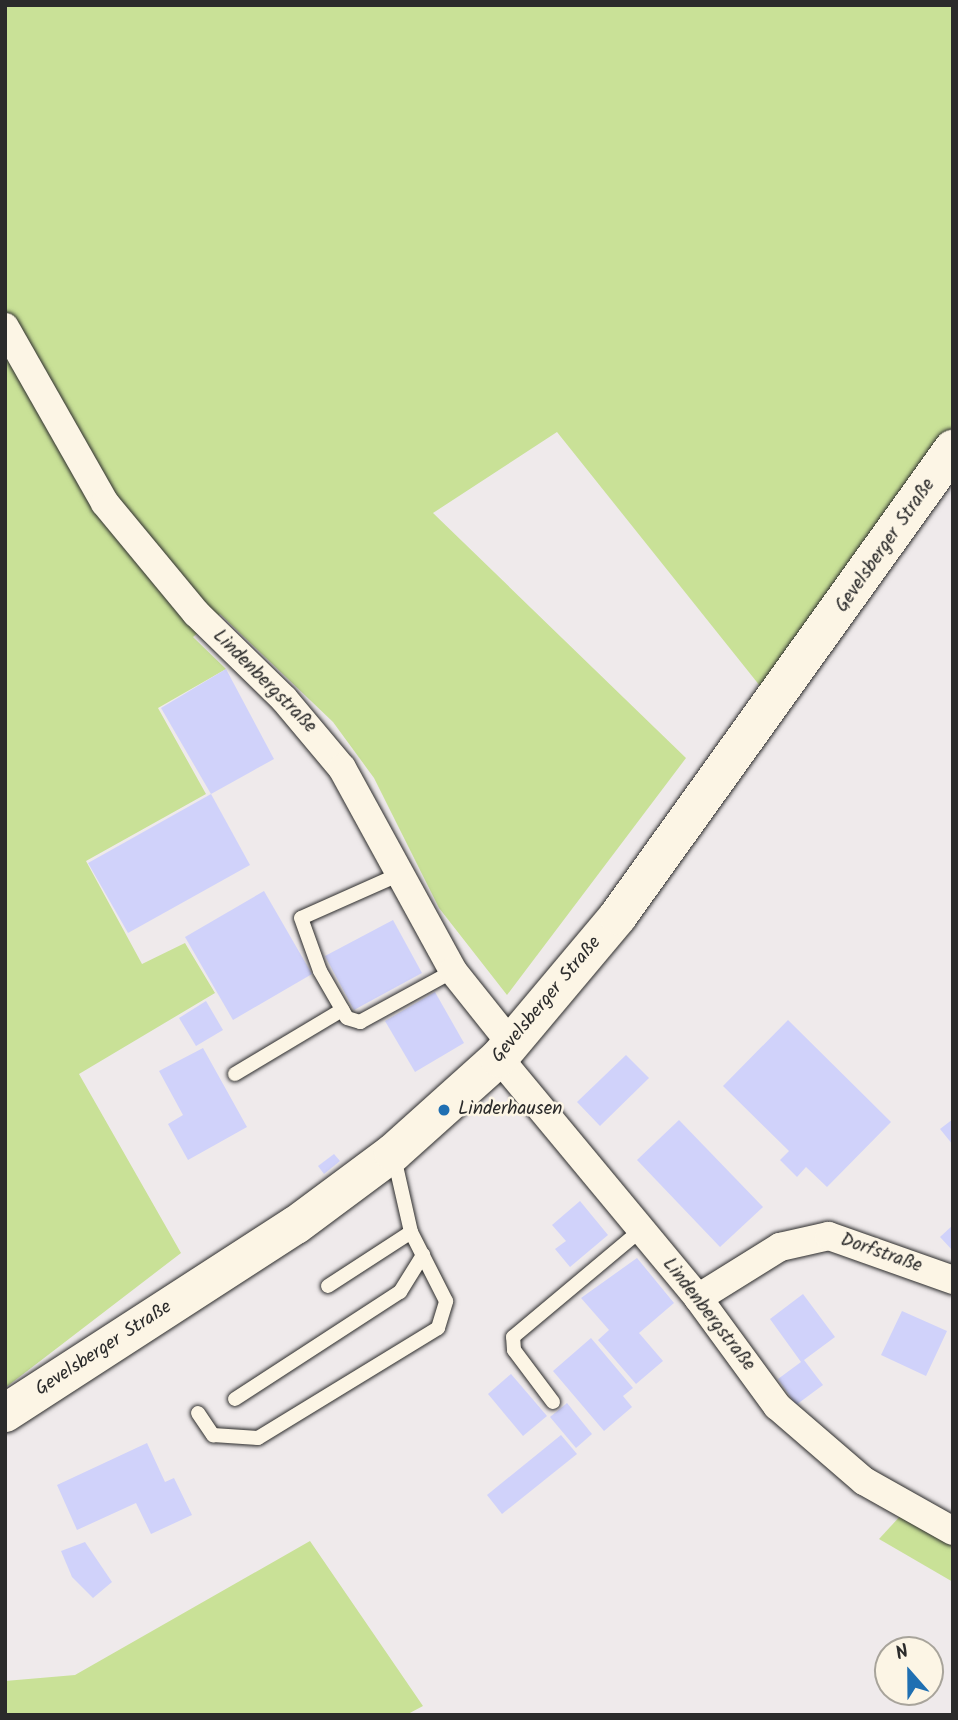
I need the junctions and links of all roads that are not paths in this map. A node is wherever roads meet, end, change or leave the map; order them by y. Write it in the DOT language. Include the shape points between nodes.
graph roads {
  1 [pos="5,327"];
  2 [pos="953,449"];
  3 [pos="400,874"];
  4 [pos="453,971"];
  5 [pos="342,1010"];
  6 [pos="506,1051"];
  7 [pos="235,1074"];
  8 [pos="393,1153"];
  9 [pos="642,1230"];
  10 [pos="411,1232"];
  11 [pos="423,1255"];
  12 [pos="953,1280"];
  13 [pos="328,1286"];
  14 [pos="698,1298"];
  15 [pos="235,1399"];
  16 [pos="553,1402"];
  17 [pos="5,1413"];
  18 [pos="198,1413"];
  19 [pos="953,1531"];
  1 -- 3 [label="street, Lindenbergstraße" via="105,503 196,613 317,735 365,801"];
  2 -- 6 [label="main road, Gevelsberger Straße" via="618,916"];
  3 -- 4 [label="street, Lindenbergstraße"];
  3 -- 5 [label="lane" via="301,918"];
  4 -- 5 [label="lane" via="360,1022"];
  4 -- 6 [label="street, Lindenbergstraße"];
  5 -- 7 [label="lane"];
  6 -- 8 [label="main road, Gevelsberger Straße"];
  6 -- 9 [label="street, Lindenbergstraße"];
  8 -- 10 [label="lane"];
  8 -- 17 [label="main road, Gevelsberger Straße" via="296,1225"];
  9 -- 14 [label="street, Lindenbergstraße"];
  9 -- 16 [label="lane" via="513,1337 514,1350"];
  10 -- 11 [label="lane"];
  10 -- 13 [label="lane"];
  11 -- 15 [label="lane" via="400,1292"];
  11 -- 18 [label="lane" via="446,1301 438,1328 258,1438 227,1440 213,1434"];
  12 -- 14 [label="street, Dorfstraße" via="829,1236 780,1247"];
  14 -- 19 [label="street, Lindenbergstraße" via="796,1423 864,1481"];
}
